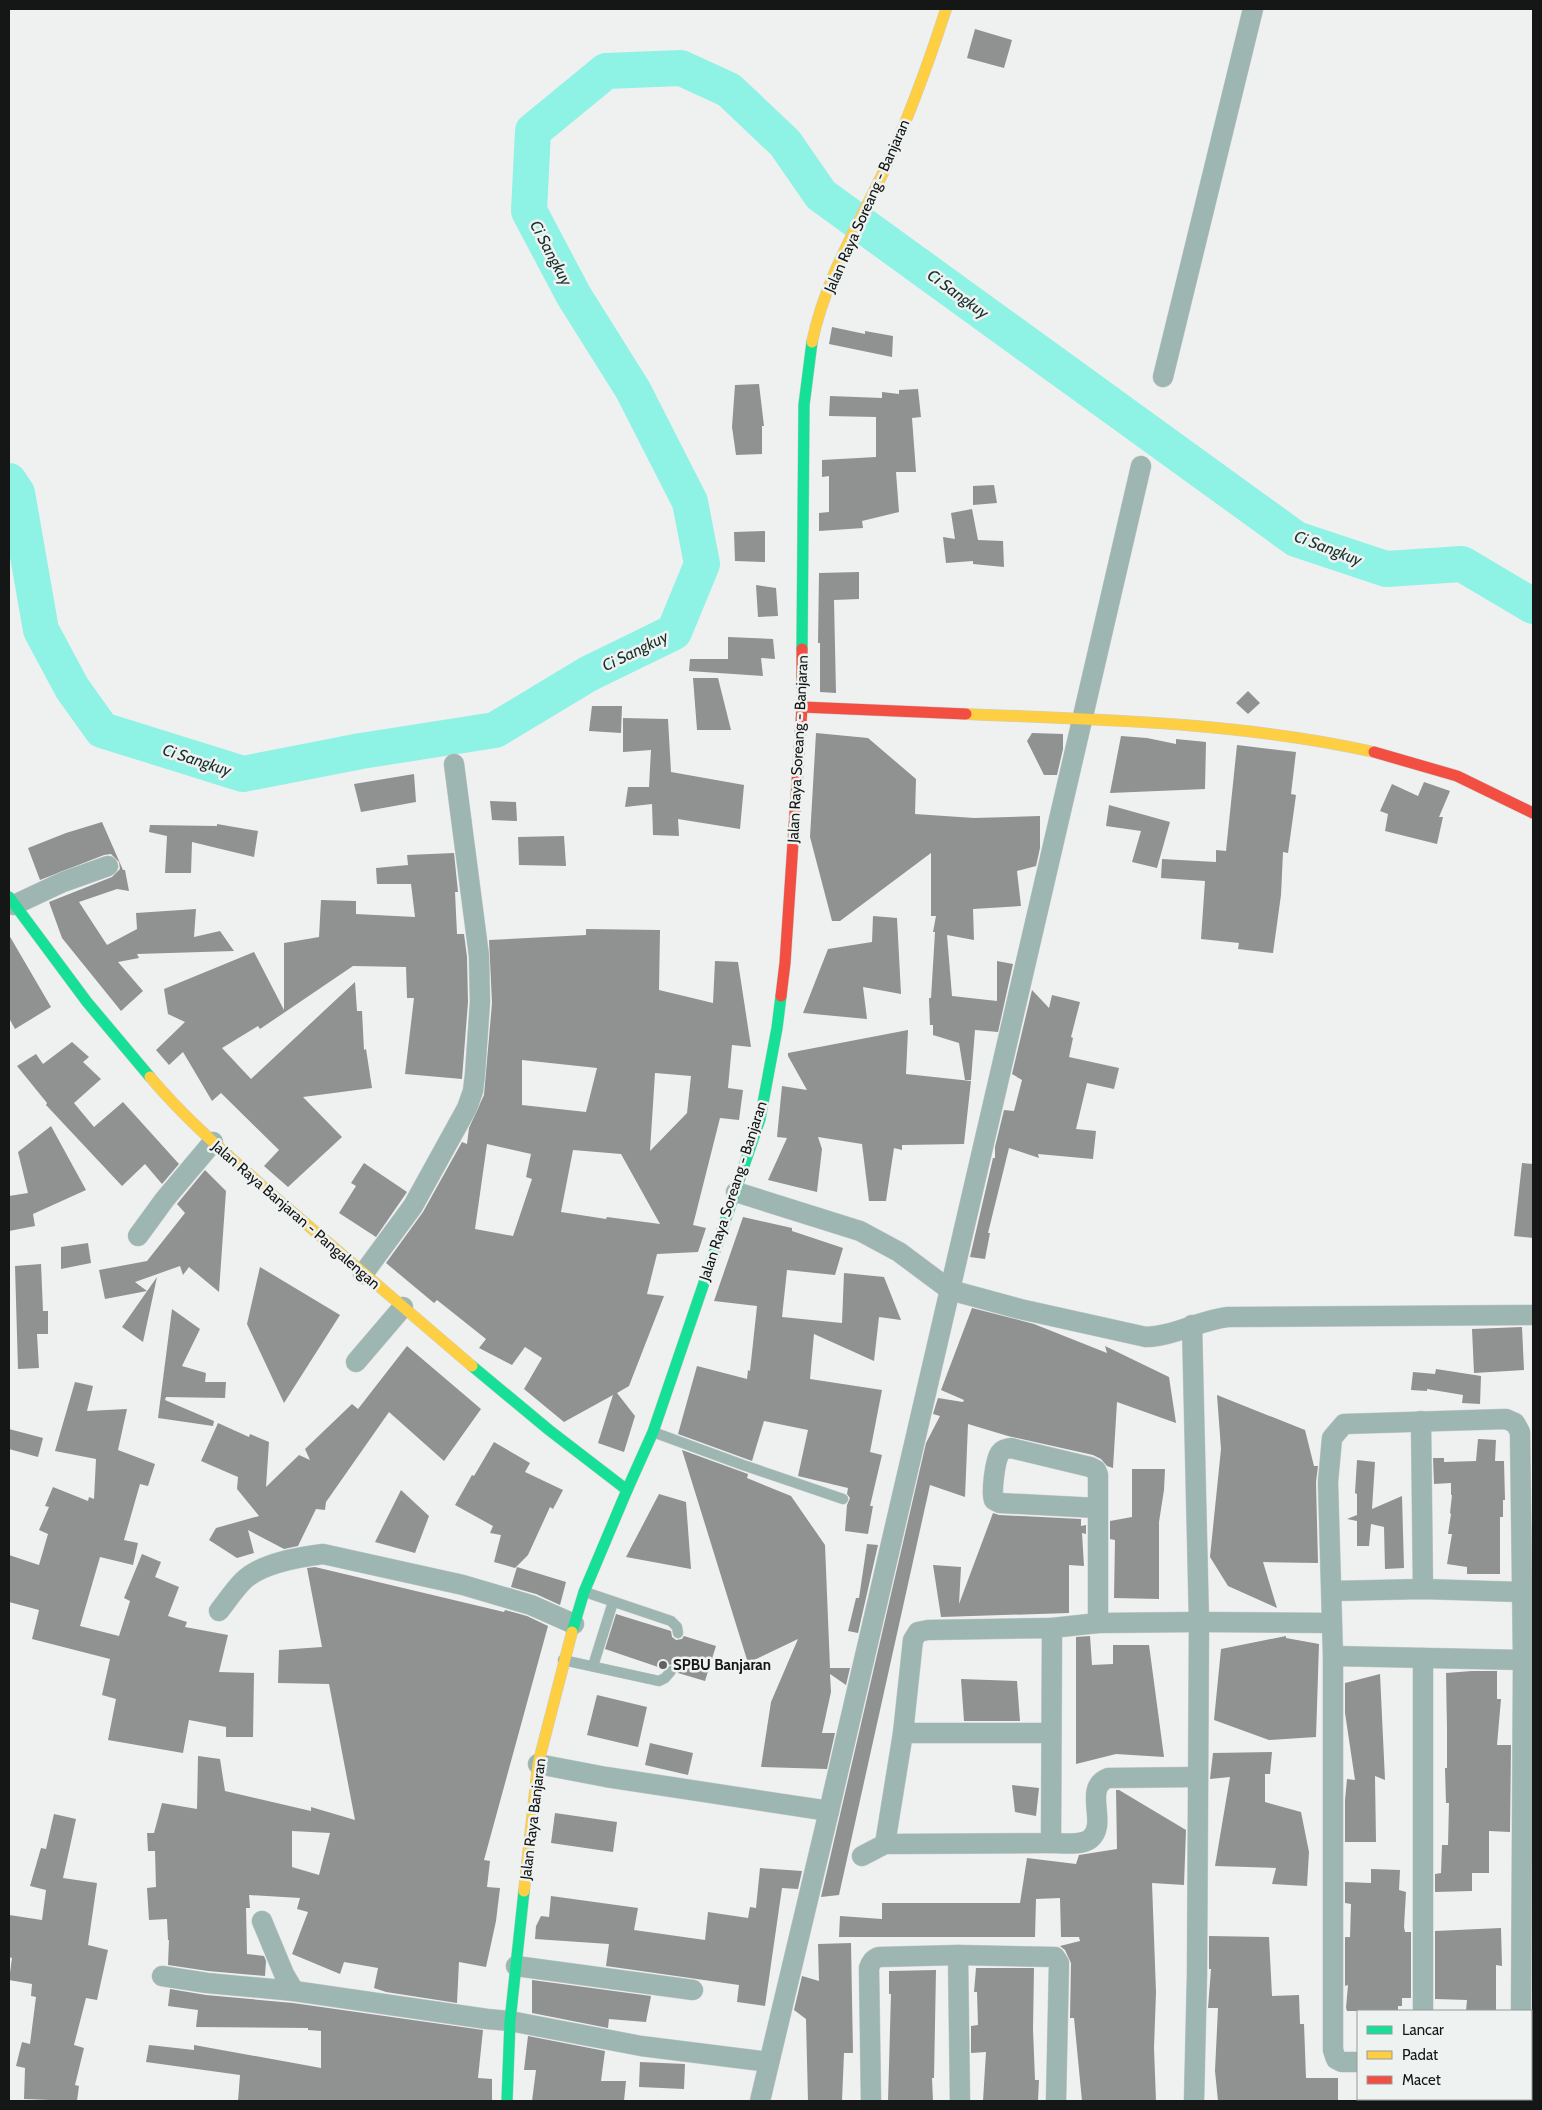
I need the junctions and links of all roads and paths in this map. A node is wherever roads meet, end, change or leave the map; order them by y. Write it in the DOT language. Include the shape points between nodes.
graph roads {
  1 [pos="946,9"];
  2 [pos="1253,9"];
  3 [pos="1163,378"];
  4 [pos="1141,466"];
  5 [pos="802,706"];
  6 [pos="1083,718"];
  7 [pos="454,764"];
  8 [pos="1533,814"];
  9 [pos="108,866"];
  10 [pos="12,901"];
  11 [pos="214,1142"];
  12 [pos="736,1192"];
  13 [pos="138,1236"];
  14 [pos="363,1274"];
  15 [pos="950,1290"];
  16 [pos="403,1307"];
  17 [pos="1533,1315"];
  18 [pos="1192,1325"];
  19 [pos="356,1362"];
  20 [pos="1421,1421"];
  21 [pos="653,1432"];
  22 [pos="626,1490"];
  23 [pos="843,1499"];
  24 [pos="1097,1508"];
  25 [pos="1423,1589"];
  26 [pos="1333,1591"];
  27 [pos="584,1592"];
  28 [pos="1521,1592"];
  29 [pos="613,1602"];
  30 [pos="219,1611"];
  31 [pos="1199,1622"];
  32 [pos="1098,1623"];
  33 [pos="574,1624"];
  34 [pos="1332,1624"];
  35 [pos="1052,1628"];
  36 [pos="678,1634"];
  37 [pos="1333,1656"];
  38 [pos="1423,1658"];
  39 [pos="564,1660"];
  40 [pos="1523,1660"];
  41 [pos="593,1666"];
  42 [pos="671,1671"];
  43 [pos="903,1733"];
  44 [pos="1051,1733"];
  45 [pos="538,1764"];
  46 [pos="1197,1777"];
  47 [pos="829,1812"];
  48 [pos="1051,1843"];
  49 [pos="885,1844"];
  50 [pos="862,1856"];
  51 [pos="262,1921"];
  52 [pos="958,1955"];
  53 [pos="516,1966"];
  54 [pos="162,1976"];
  55 [pos="693,1990"];
  56 [pos="294,1991"];
  57 [pos="1423,2010"];
  58 [pos="1521,2010"];
  59 [pos="510,2021"];
  60 [pos="769,2062"];
  61 [pos="1357,2062"];
  62 [pos="506,2101"];
  63 [pos="760,2101"];
  64 [pos="871,2101"];
  65 [pos="960,2101"];
  66 [pos="1056,2101"];
  67 [pos="1194,2101"];
  1 -- 5 [label="main road, Jalan Raya Soreang - Banjaran" via="912,106 836,267 813,333 804,405"];
  2 -- 3 [label="street"];
  4 -- 6 [label="street"];
  5 -- 6 [label="main road"];
  5 -- 12 [label="main road, Jalan Raya Soreang - Banjaran" via="785,963 777,1028 760,1119"];
  6 -- 8 [label="main road" via="1202,726 1309,739 1363,750 1430,767 1484,788"];
  6 -- 15 [label="street"];
  7 -- 14 [label="street" via="479,956 480,1002 473,1091 467,1108 413,1206"];
  9 -- 10 [label="street"];
  10 -- 11 [label="main road, Jalan Raya Banjaran - Pangalengan" via="87,1002 151,1080"];
  11 -- 13 [label="street"];
  11 -- 14 [label="main road, Jalan Raya Banjaran - Pangalengan"];
  12 -- 15 [label="street" via="860,1231 899,1252"];
  12 -- 21 [label="main road, Jalan Raya Soreang - Banjaran"];
  14 -- 16 [label="main road, Jalan Raya Banjaran - Pangalengan"];
  15 -- 18 [label="street" via="1146,1337 1162,1336"];
  15 -- 47 [label="street"];
  16 -- 19 [label="street"];
  16 -- 22 [label="main road, Jalan Raya Banjaran - Pangalengan" via="574,1451"];
  17 -- 18 [label="street" via="1228,1317"];
  18 -- 31 [label="street"];
  20 -- 25 [label="street"];
  20 -- 26 [label="street" via="1344,1424 1332,1438 1328,1482"];
  20 -- 28 [label="street" via="1506,1419 1515,1423 1520,1432"];
  21 -- 22 [label="main road, Jalan Raya Soreang - Banjaran"];
  21 -- 23 [label="lane"];
  22 -- 27 [label="main road, Jalan Raya Banjaran"];
  24 -- 24 [label="street" via="1000,1503 994,1500 992,1491 999,1454 1011,1448 1096,1470"];
  24 -- 32 [label="street"];
  25 -- 26 [label="street"];
  25 -- 28 [label="street"];
  26 -- 34 [label="street"];
  27 -- 29 [label="lane"];
  27 -- 33 [label="main road, Jalan Raya Banjaran"];
  28 -- 40 [label="street"];
  29 -- 36 [label="lane" via="672,1621"];
  29 -- 41 [label="lane"];
  30 -- 33 [label="street" via="244,1580 261,1570 301,1557 323,1554 463,1586 531,1605"];
  31 -- 32 [label="street"];
  31 -- 34 [label="street"];
  31 -- 46 [label="street"];
  32 -- 35 [label="street"];
  33 -- 39 [label="main road, Jalan Raya Banjaran"];
  34 -- 37 [label="street"];
  35 -- 43 [label="street" via="918,1632 913,1640"];
  35 -- 44 [label="street"];
  37 -- 38 [label="street"];
  37 -- 61 [label="street" via="1333,2050 1336,2059"];
  38 -- 40 [label="street"];
  38 -- 57 [label="street"];
  39 -- 41 [label="lane"];
  39 -- 45 [label="main road, Jalan Raya Banjaran"];
  40 -- 58 [label="street"];
  41 -- 42 [label="lane" via="659,1680"];
  43 -- 44 [label="street"];
  43 -- 49 [label="street"];
  44 -- 48 [label="street"];
  45 -- 47 [label="street"];
  45 -- 53 [label="main road, Jalan Raya Banjaran"];
  46 -- 48 [label="street" via="1101,1780 1096,1787 1096,1831 1089,1840"];
  46 -- 67 [label="street"];
  47 -- 60 [label="street"];
  48 -- 49 [label="street"];
  49 -- 50 [label="street"];
  51 -- 56 [label="street"];
  52 -- 64 [label="street" via="879,1957 871,1962"];
  52 -- 65 [label="street"];
  52 -- 66 [label="street" via="1055,1957 1059,1963"];
  53 -- 55 [label="street"];
  53 -- 59 [label="main road, Jalan Raya Banjaran"];
  54 -- 56 [label="street"];
  56 -- 59 [label="street"];
  59 -- 60 [label="street" via="641,2046"];
  59 -- 62 [label="main road, Jalan Raya Banjaran"];
  60 -- 63 [label="street"];
}
